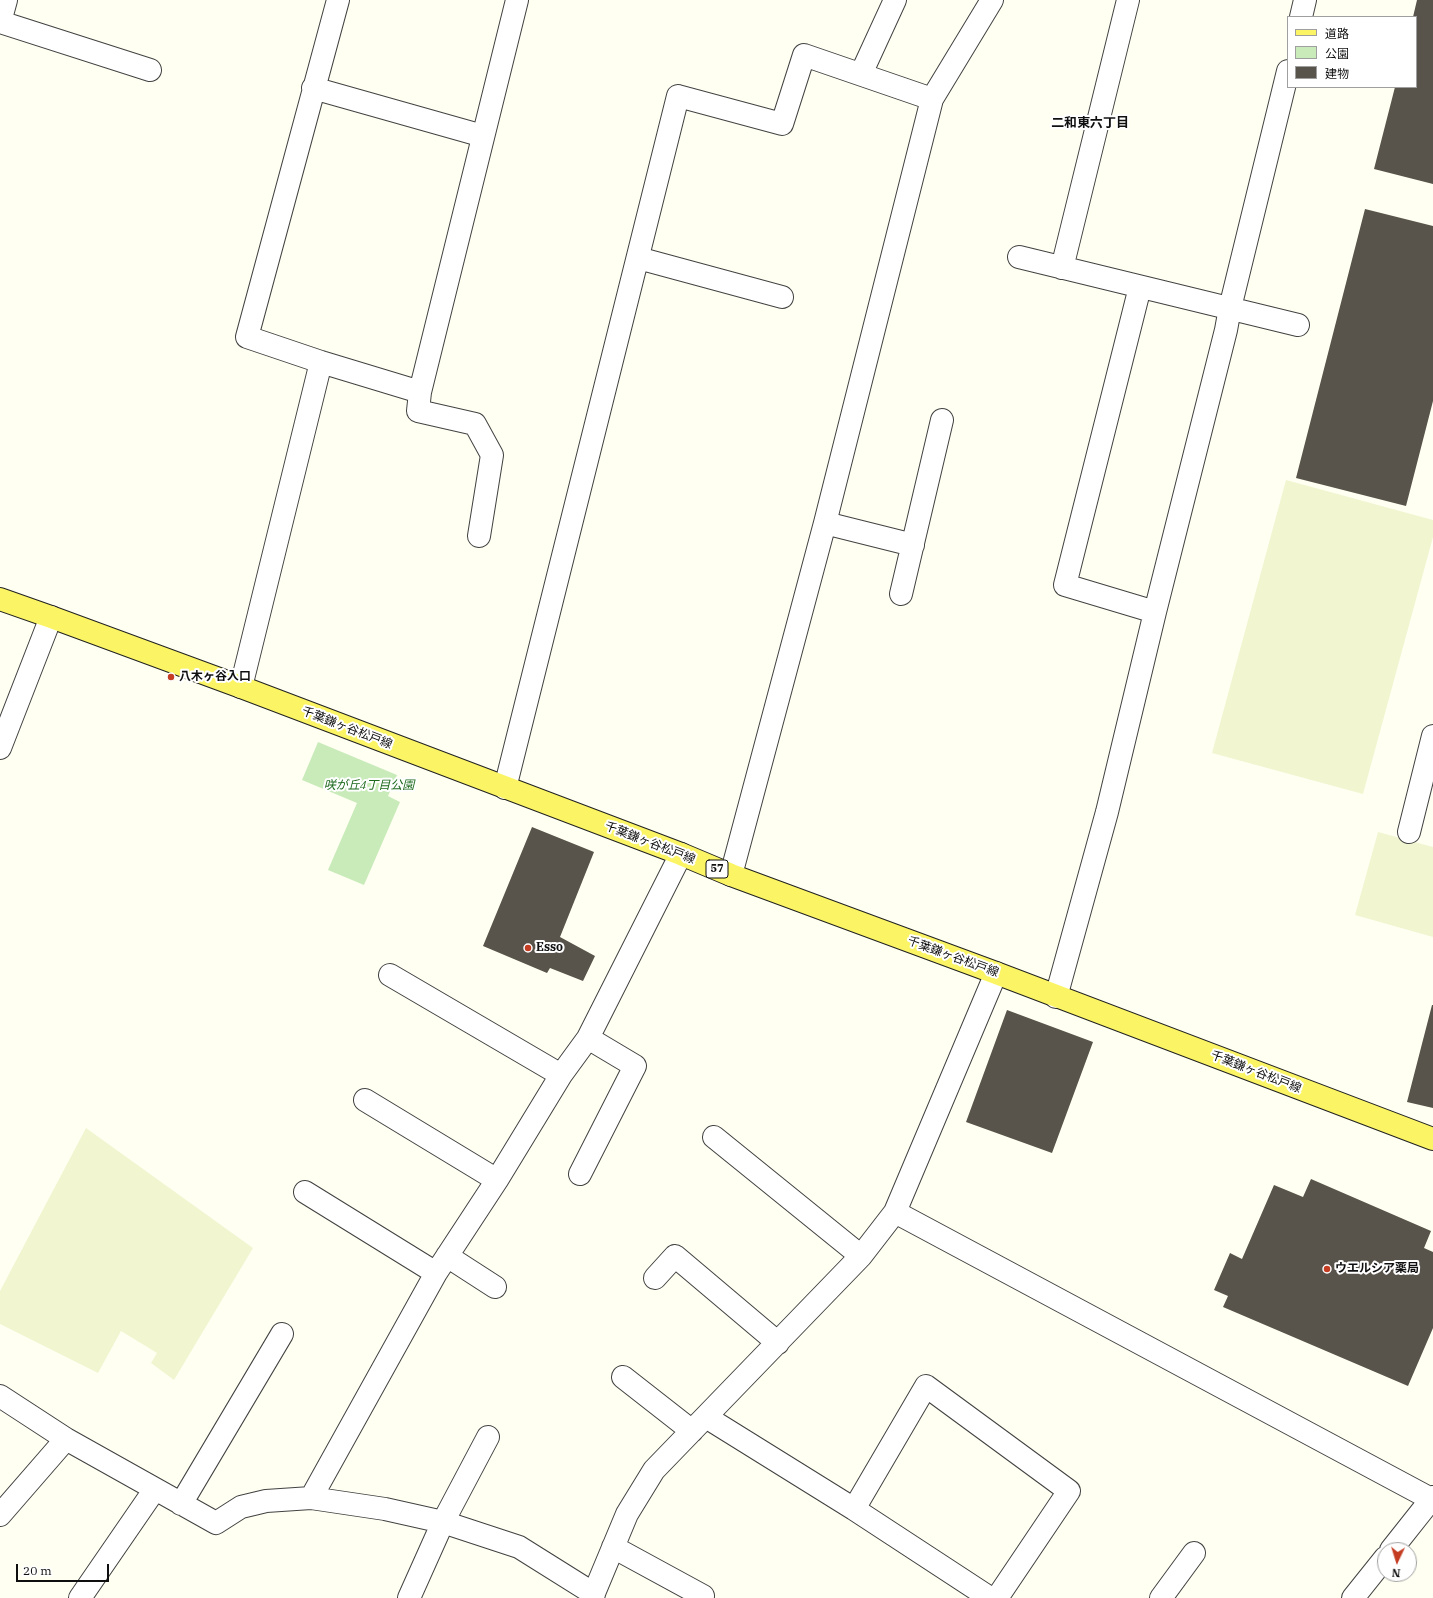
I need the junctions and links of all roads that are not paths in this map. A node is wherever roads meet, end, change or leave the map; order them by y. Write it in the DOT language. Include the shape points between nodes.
graph roads {
  1 [pos="6,0"];
  2 [pos="338,0"];
  3 [pos="517,0"];
  4 [pos="895,0"];
  5 [pos="992,0"];
  6 [pos="1128,0"];
  7 [pos="1305,0"];
  8 [pos="1301,16"];
  9 [pos="0,22"];
  10 [pos="150,70"];
  11 [pos="861,74"];
  12 [pos="1287,75"];
  13 [pos="313,88"];
  14 [pos="932,98"];
  15 [pos="484,136"];
  16 [pos="1019,257"];
  17 [pos="638,258"];
  18 [pos="1062,268"];
  19 [pos="1140,287"];
  20 [pos="782,297"];
  21 [pos="1230,308"];
  22 [pos="1298,325"];
  23 [pos="321,362"];
  24 [pos="420,392"];
  25 [pos="942,420"];
  26 [pos="825,523"];
  27 [pos="479,536"];
  28 [pos="913,545"];
  29 [pos="901,594"];
  30 [pos="0,599"];
  31 [pos="1155,612"];
  32 [pos="51,616"];
  33 [pos="241,687"];
  34 [pos="1433,736"];
  35 [pos="0,748"];
  36 [pos="505,788"];
  37 [pos="1409,832"];
  38 [pos="681,854"];
  39 [pos="731,875"];
  40 [pos="996,973"];
  41 [pos="390,975"];
  42 [pos="1056,997"];
  43 [pos="588,1038"];
  44 [pos="561,1075"];
  45 [pos="364,1100"];
  46 [pos="714,1137"];
  47 [pos="1433,1139"];
  48 [pos="580,1174"];
  49 [pos="497,1180"];
  50 [pos="305,1192"];
  51 [pos="895,1212"];
  52 [pos="861,1256"];
  53 [pos="442,1264"];
  54 [pos="655,1278"];
  55 [pos="495,1287"];
  56 [pos="282,1334"];
  57 [pos="778,1343"];
  58 [pos="623,1377"];
  59 [pos="0,1396"];
  60 [pos="699,1424"];
  61 [pos="488,1437"];
  62 [pos="66,1438"];
  63 [pos="155,1489"];
  64 [pos="311,1498"];
  65 [pos="1432,1498"];
  66 [pos="180,1504"];
  67 [pos="854,1509"];
  68 [pos="0,1515"];
  69 [pos="444,1522"];
  70 [pos="1397,1542"];
  71 [pos="613,1547"];
  72 [pos="1194,1553"];
  73 [pos="1377,1568"];
  74 [pos="593,1596"];
  75 [pos="703,1596"];
  76 [pos="80,1598"];
  77 [pos="409,1598"];
  78 [pos="990,1598"];
  79 [pos="997,1598"];
  80 [pos="1161,1598"];
  81 [pos="1353,1598"];
  1 -- 9 [label="street"];
  2 -- 13 [label="street"];
  3 -- 15 [label="street"];
  4 -- 11 [label="street"];
  5 -- 14 [label="street"];
  6 -- 18 [label="street"];
  7 -- 8 [label="street"];
  9 -- 10 [label="street"];
  11 -- 14 [label="street"];
  11 -- 17 [label="street" via="804,55 782,124 678,96"];
  12 -- 21 [label="street"];
  13 -- 15 [label="street"];
  13 -- 23 [label="street" via="247,337"];
  14 -- 26 [label="street"];
  15 -- 24 [label="street"];
  16 -- 18 [label="street"];
  17 -- 20 [label="street"];
  17 -- 36 [label="street"];
  18 -- 19 [label="street"];
  19 -- 21 [label="street"];
  19 -- 31 [label="street" via="1065,585"];
  21 -- 22 [label="street"];
  21 -- 31 [label="street"];
  23 -- 24 [label="street"];
  23 -- 33 [label="street"];
  24 -- 27 [label="street" via="418,411 475,424 492,455"];
  25 -- 28 [label="street"];
  26 -- 28 [label="street"];
  26 -- 39 [label="street"];
  28 -- 29 [label="street"];
  30 -- 32 [label="main road, 千葉鎌ヶ谷松戸線 / 57"];
  31 -- 42 [label="street" via="1107,812"];
  32 -- 33 [label="main road, 千葉鎌ヶ谷松戸線 / 57"];
  32 -- 35 [label="street"];
  33 -- 36 [label="main road, 千葉鎌ヶ谷松戸線 / 57"];
  34 -- 37 [label="street"];
  36 -- 38 [label="main road, 千葉鎌ヶ谷松戸線 / 57"];
  38 -- 39 [label="main road, 千葉鎌ヶ谷松戸線 / 57"];
  38 -- 43 [label="street"];
  39 -- 40 [label="main road, 千葉鎌ヶ谷松戸線 / 57"];
  40 -- 42 [label="main road, 千葉鎌ヶ谷松戸線 / 57"];
  40 -- 51 [label="street"];
  41 -- 44 [label="street"];
  42 -- 47 [label="main road, 千葉鎌ヶ谷松戸線 / 57"];
  43 -- 44 [label="street"];
  43 -- 48 [label="street" via="635,1066"];
  44 -- 49 [label="street"];
  45 -- 49 [label="street"];
  46 -- 52 [label="street"];
  49 -- 53 [label="street"];
  50 -- 53 [label="street"];
  51 -- 52 [label="street"];
  51 -- 65 [label="street"];
  52 -- 57 [label="street"];
  53 -- 55 [label="street"];
  53 -- 64 [label="street"];
  54 -- 57 [label="street" via="675,1256"];
  56 -- 66 [label="street"];
  57 -- 60 [label="street"];
  58 -- 60 [label="street"];
  59 -- 62 [label="street"];
  60 -- 67 [label="street"];
  60 -- 71 [label="street" via="654,1470 626,1514"];
  61 -- 69 [label="street"];
  62 -- 63 [label="street"];
  62 -- 68 [label="street"];
  63 -- 66 [label="street"];
  63 -- 76 [label="street"];
  64 -- 66 [label="street" via="259,1502 241,1507 216,1523"];
  64 -- 69 [label="street" via="385,1509"];
  65 -- 70 [label="street"];
  67 -- 78 [label="street"];
  67 -- 79 [label="street" via="926,1386 1069,1491"];
  69 -- 74 [label="street" via="519,1547"];
  69 -- 77 [label="street"];
  71 -- 74 [label="street"];
  71 -- 75 [label="street"];
  72 -- 80 [label="street"];
  73 -- 81 [label="street"];
}
